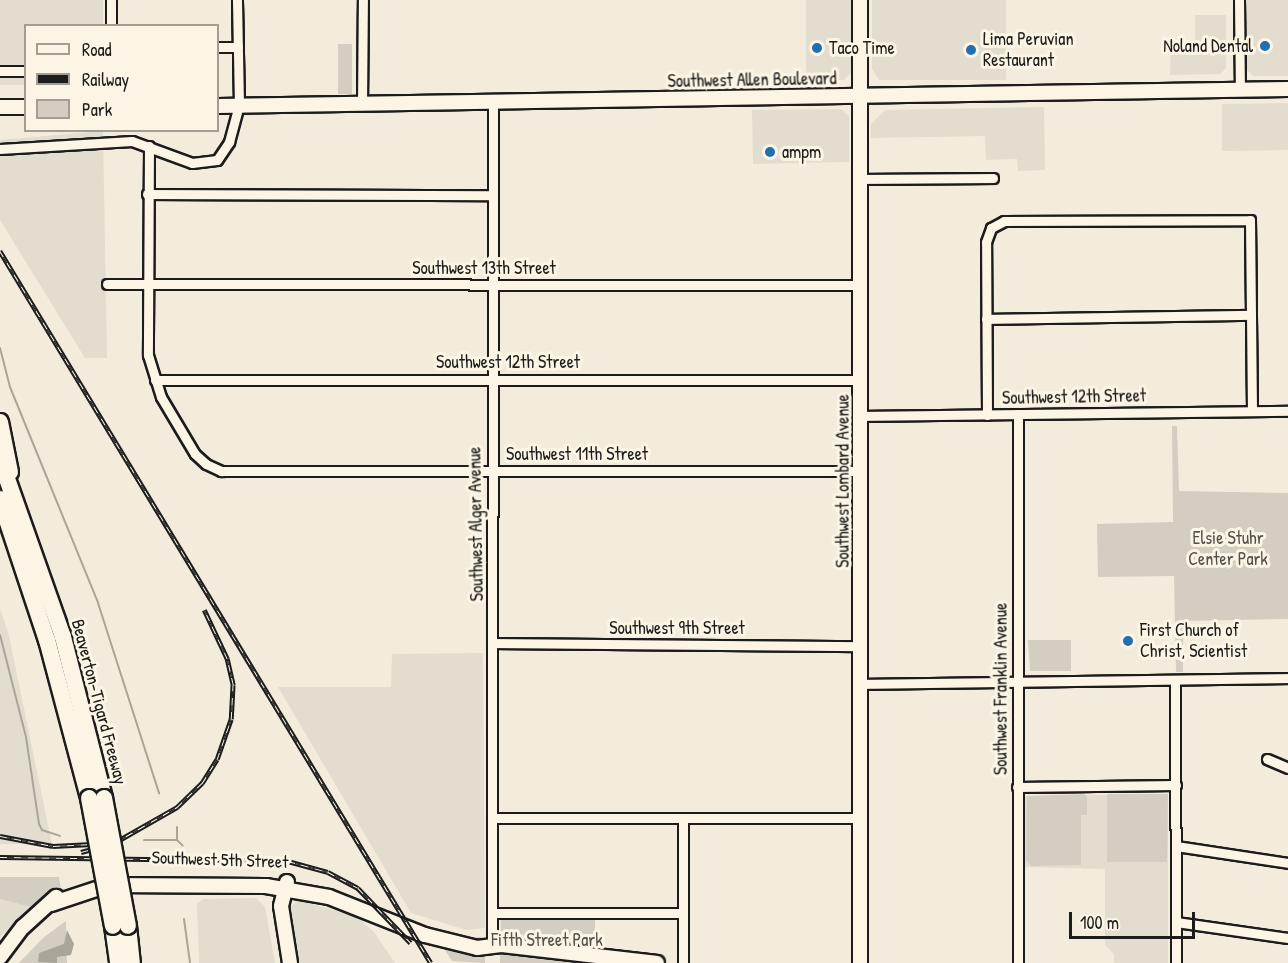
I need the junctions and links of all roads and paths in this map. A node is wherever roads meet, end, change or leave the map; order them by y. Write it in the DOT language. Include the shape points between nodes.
graph roads {
  1 [pos="111,0"];
  2 [pos="237,0"];
  3 [pos="363,0"];
  4 [pos="860,0"];
  5 [pos="1239,0"];
  6 [pos="111,24"];
  7 [pos="219,47"];
  8 [pos="238,47"];
  9 [pos="0,71"];
  10 [pos="24,71"];
  11 [pos="1288,89"];
  12 [pos="1240,90"];
  13 [pos="860,96"];
  14 [pos="493,103"];
  15 [pos="238,105"];
  16 [pos="362,105"];
  17 [pos="219,106"];
  18 [pos="0,107"];
  19 [pos="24,107"];
  20 [pos="148,146"];
  21 [pos="0,149"];
  22 [pos="993,178"];
  23 [pos="861,179"];
  24 [pos="147,194"];
  25 [pos="493,195"];
  26 [pos="107,284"];
  27 [pos="146,284"];
  28 [pos="491,285"];
  29 [pos="861,285"];
  30 [pos="1251,315"];
  31 [pos="986,319"];
  32 [pos="492,378"];
  33 [pos="155,380"];
  34 [pos="861,380"];
  35 [pos="1252,411"];
  36 [pos="1288,411"];
  37 [pos="1018,414"];
  38 [pos="987,415"];
  39 [pos="861,416"];
  40 [pos="0,422"];
  41 [pos="0,459"];
  42 [pos="491,471"];
  43 [pos="861,471"];
  44 [pos="5,492"];
  45 [pos="493,643"];
  46 [pos="861,646"];
  47 [pos="1288,678"];
  48 [pos="1175,680"];
  49 [pos="1018,681"];
  50 [pos="861,684"];
  51 [pos="1267,759"];
  52 [pos="1288,768"];
  53 [pos="1176,785"];
  54 [pos="1017,787"];
  55 [pos="493,818"];
  56 [pos="683,818"];
  57 [pos="861,818"];
  58 [pos="1176,846"];
  59 [pos="1288,862"];
  60 [pos="286,884"];
  61 [pos="492,913"];
  62 [pos="683,913"];
  63 [pos="1176,922"];
  64 [pos="121,926"];
  65 [pos="1288,938"];
  66 [pos="492,945"];
  67 [pos="0,957"];
  68 [pos="133,958"];
  69 [pos="118,963"];
  70 [pos="290,963"];
  71 [pos="657,963"];
  72 [pos="683,963"];
  73 [pos="860,963"];
  74 [pos="1018,963"];
  75 [pos="1176,963"];
  1 -- 6 [label="street"];
  2 -- 8 [label="street"];
  3 -- 16 [label="street"];
  4 -- 13 [label="street, Southwest Lombard Avenue"];
  5 -- 12 [label="street"];
  7 -- 8 [label="street"];
  8 -- 15 [label="street"];
  9 -- 10 [label="street"];
  11 -- 12 [label="street, Southwest Allen Boulevard"];
  12 -- 13 [label="street, Southwest Allen Boulevard"];
  13 -- 14 [label="street, Southwest Allen Boulevard"];
  13 -- 23 [label="street, Southwest Lombard Avenue"];
  14 -- 16 [label="street, Southwest Allen Boulevard"];
  14 -- 25 [label="street, Southwest Alger Avenue"];
  15 -- 16 [label="street, Southwest Allen Boulevard"];
  15 -- 17 [label="street, Southwest Allen Boulevard"];
  15 -- 20 [label="street" via="226,150 209,164 192,163"];
  18 -- 19 [label="street"];
  20 -- 21 [label="street" via="104,141"];
  20 -- 24 [label="street"];
  22 -- 23 [label="street"];
  23 -- 29 [label="street, Southwest Lombard Avenue"];
  24 -- 25 [label="street"];
  24 -- 27 [label="street"];
  25 -- 28 [label="street, Southwest Alger Avenue"];
  26 -- 27 [label="street, Southwest 13th Street"];
  27 -- 28 [label="street, Southwest 13th Street"];
  27 -- 33 [label="street" via="148,355"];
  28 -- 29 [label="street, Southwest 13th Street"];
  28 -- 32 [label="street, Southwest Alger Avenue"];
  29 -- 34 [label="street, Southwest Lombard Avenue"];
  30 -- 31 [label="street"];
  30 -- 31 [label="street" via="1250,220 1004,221 991,228 986,243"];
  30 -- 35 [label="street"];
  31 -- 38 [label="street"];
  32 -- 33 [label="street, Southwest 12th Street"];
  32 -- 34 [label="street, Southwest 12th Street"];
  32 -- 42 [label="street, Southwest Alger Avenue"];
  33 -- 42 [label="street, Southwest 11th Street" via="195,454 221,471"];
  34 -- 39 [label="street, Southwest Lombard Avenue"];
  35 -- 36 [label="street, Southwest 12th Street"];
  35 -- 37 [label="street, Southwest 12th Street"];
  37 -- 38 [label="street, Southwest 12th Street"];
  37 -- 49 [label="street, Southwest Franklin Avenue"];
  38 -- 39 [label="street, Southwest 12th Street"];
  39 -- 43 [label="street, Southwest Lombard Avenue"];
  40 -- 44 [label="highway" via="11,466"];
  41 -- 44 [label="highway, Beaverton-Tigard Freeway"];
  42 -- 43 [label="street, Southwest 11th Street"];
  42 -- 45 [label="street, Southwest Alger Avenue"];
  43 -- 46 [label="street, Southwest Lombard Avenue"];
  44 -- 64 [label="highway, Beaverton-Tigard Freeway, bridge" via="97,798"];
  45 -- 46 [label="street, Southwest 9th Street"];
  45 -- 55 [label="street, Southwest Alger Avenue"];
  46 -- 50 [label="street, Southwest Lombard Avenue"];
  47 -- 48 [label="street"];
  48 -- 49 [label="street"];
  48 -- 53 [label="street"];
  49 -- 50 [label="street"];
  49 -- 54 [label="street, Southwest Franklin Avenue"];
  50 -- 57 [label="street, Southwest Lombard Avenue"];
  51 -- 52 [label="street"];
  53 -- 54 [label="street"];
  53 -- 58 [label="street"];
  54 -- 74 [label="street, Southwest Franklin Avenue"];
  55 -- 56 [label="street"];
  55 -- 61 [label="street, Southwest Alger Avenue"];
  56 -- 57 [label="street"];
  56 -- 62 [label="street"];
  57 -- 73 [label="street, Southwest Lombard Avenue"];
  58 -- 59 [label="street"];
  58 -- 63 [label="street"];
  60 -- 66 [label="street, Southwest 5th Street" via="343,893 415,922"];
  60 -- 67 [label="street, Southwest 5th Street" via="246,875 119,876 81,884 57,896 23,927"];
  60 -- 70 [label="street" via="281,906"];
  61 -- 62 [label="street"];
  61 -- 66 [label="street, Southwest Alger Avenue"];
  62 -- 72 [label="street"];
  63 -- 65 [label="street"];
  63 -- 75 [label="street"];
  64 -- 68 [label="highway, Beaverton-Tigard Freeway"];
  64 -- 69 [label="highway, Beaverton-Tigard Freeway"];
  66 -- 71 [label="street, Southwest 5th Street"];
}
